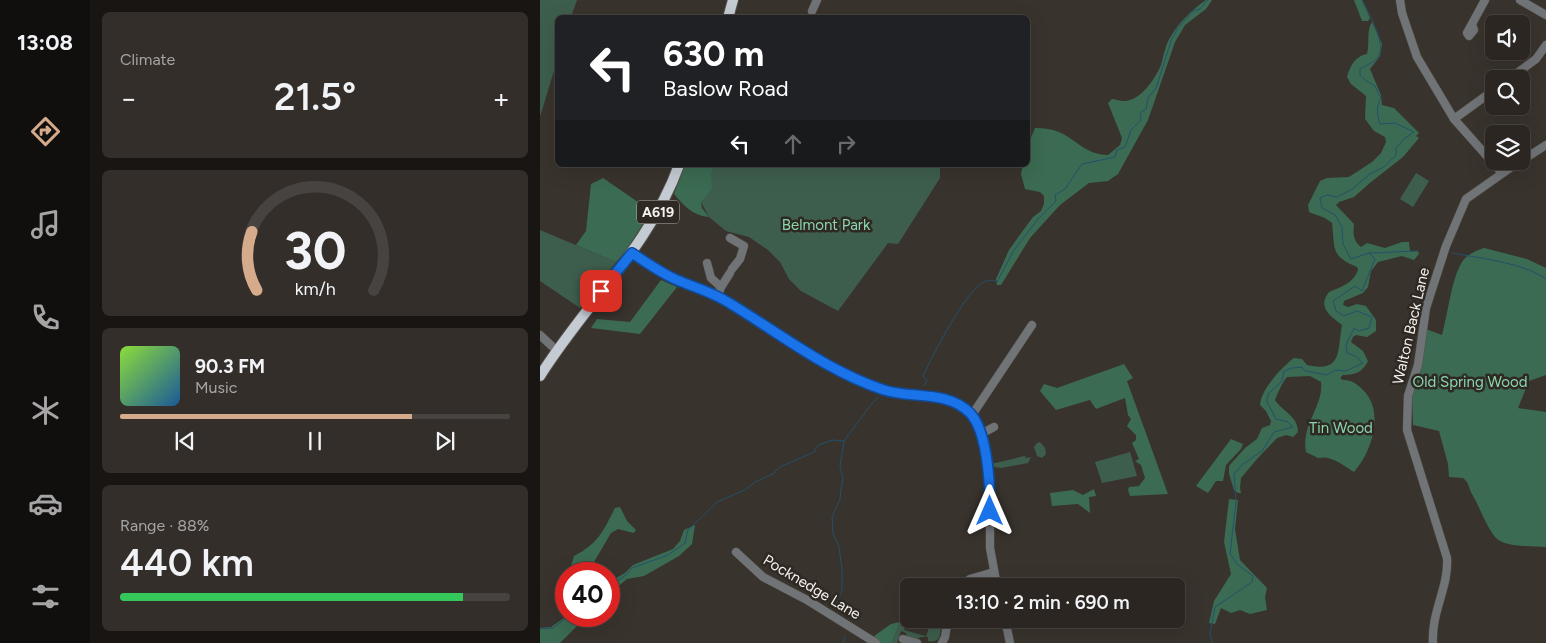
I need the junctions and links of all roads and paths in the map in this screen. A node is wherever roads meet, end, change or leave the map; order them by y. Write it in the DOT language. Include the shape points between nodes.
graph roads {
  1 [pos="734,0"];
  2 [pos="817,0"];
  3 [pos="1400,0"];
  4 [pos="1485,0"];
  5 [pos="1520,0"];
  6 [pos="812,11"];
  7 [pos="729,15"];
  8 [pos="1546,15"];
  9 [pos="1472,24"];
  10 [pos="1546,45"];
  11 [pos="1521,70"];
  12 [pos="1485,97"];
  13 [pos="1454,119"];
  14 [pos="1546,145"];
  15 [pos="1530,155"];
  16 [pos="678,167"];
  17 [pos="1507,170"];
  18 [pos="1502,173"];
  19 [pos="730,238"];
  20 [pos="632,253"];
  21 [pos="707,263"];
  22 [pos="722,287"];
  23 [pos="718,296"];
  24 [pos="1032,325"];
  25 [pos="540,335"];
  26 [pos="556,350"];
  27 [pos="540,376"];
  28 [pos="972,415"];
  29 [pos="994,428"];
  30 [pos="982,434"];
  31 [pos="736,552"];
  32 [pos="994,572"];
  33 [pos="973,578"];
  34 [pos="995,578"];
  35 [pos="947,628"];
  36 [pos="1006,628"];
  37 [pos="903,639"];
  38 [pos="876,643"];
  39 [pos="917,643"];
  40 [pos="942,643"];
  41 [pos="1010,643"];
  42 [pos="1433,643"];
  1 -- 7 [label="highway"];
  2 -- 6 [label="street"];
  3 -- 13 [label="street" via="1417,57"];
  4 -- 9 [label="street"];
  5 -- 8 [label="street"];
  10 -- 11 [label="street" via="1536,59"];
  12 -- 13 [label="street"];
  13 -- 18 [label="street"];
  14 -- 15 [label="street, Walton Back Lane"];
  16 -- 20 [label="highway, A619" via="659,211"];
  17 -- 18 [label="street, Walton Back Lane"];
  18 -- 42 [label="street, Walton Back Lane" via="1467,198 1446,246 1426,308 1418,365 1408,396 1407,430 1447,558 1446,578 1436,608"];
  19 -- 22 [label="street" via="744,246 740,260"];
  20 -- 23 [label="street" via="673,278"];
  20 -- 26 [label="highway, A619"];
  21 -- 22 [label="street" via="711,278"];
  22 -- 23 [label="street"];
  23 -- 28 [label="street" via="794,345 863,383 888,392 954,402"];
  24 -- 28 [label="street"];
  25 -- 26 [label="street"];
  26 -- 27 [label="highway, A619"];
  28 -- 30 [label="street"];
  29 -- 30 [label="street"];
  30 -- 32 [label="street" via="990,481 990,548"];
  31 -- 38 [label="street, Pocknedge Lane" via="762,577 807,600"];
  32 -- 33 [label="street"];
  32 -- 34 [label="street"];
  35 -- 40 [label="street"];
  36 -- 41 [label="street"];
  37 -- 39 [label="street"];
}
